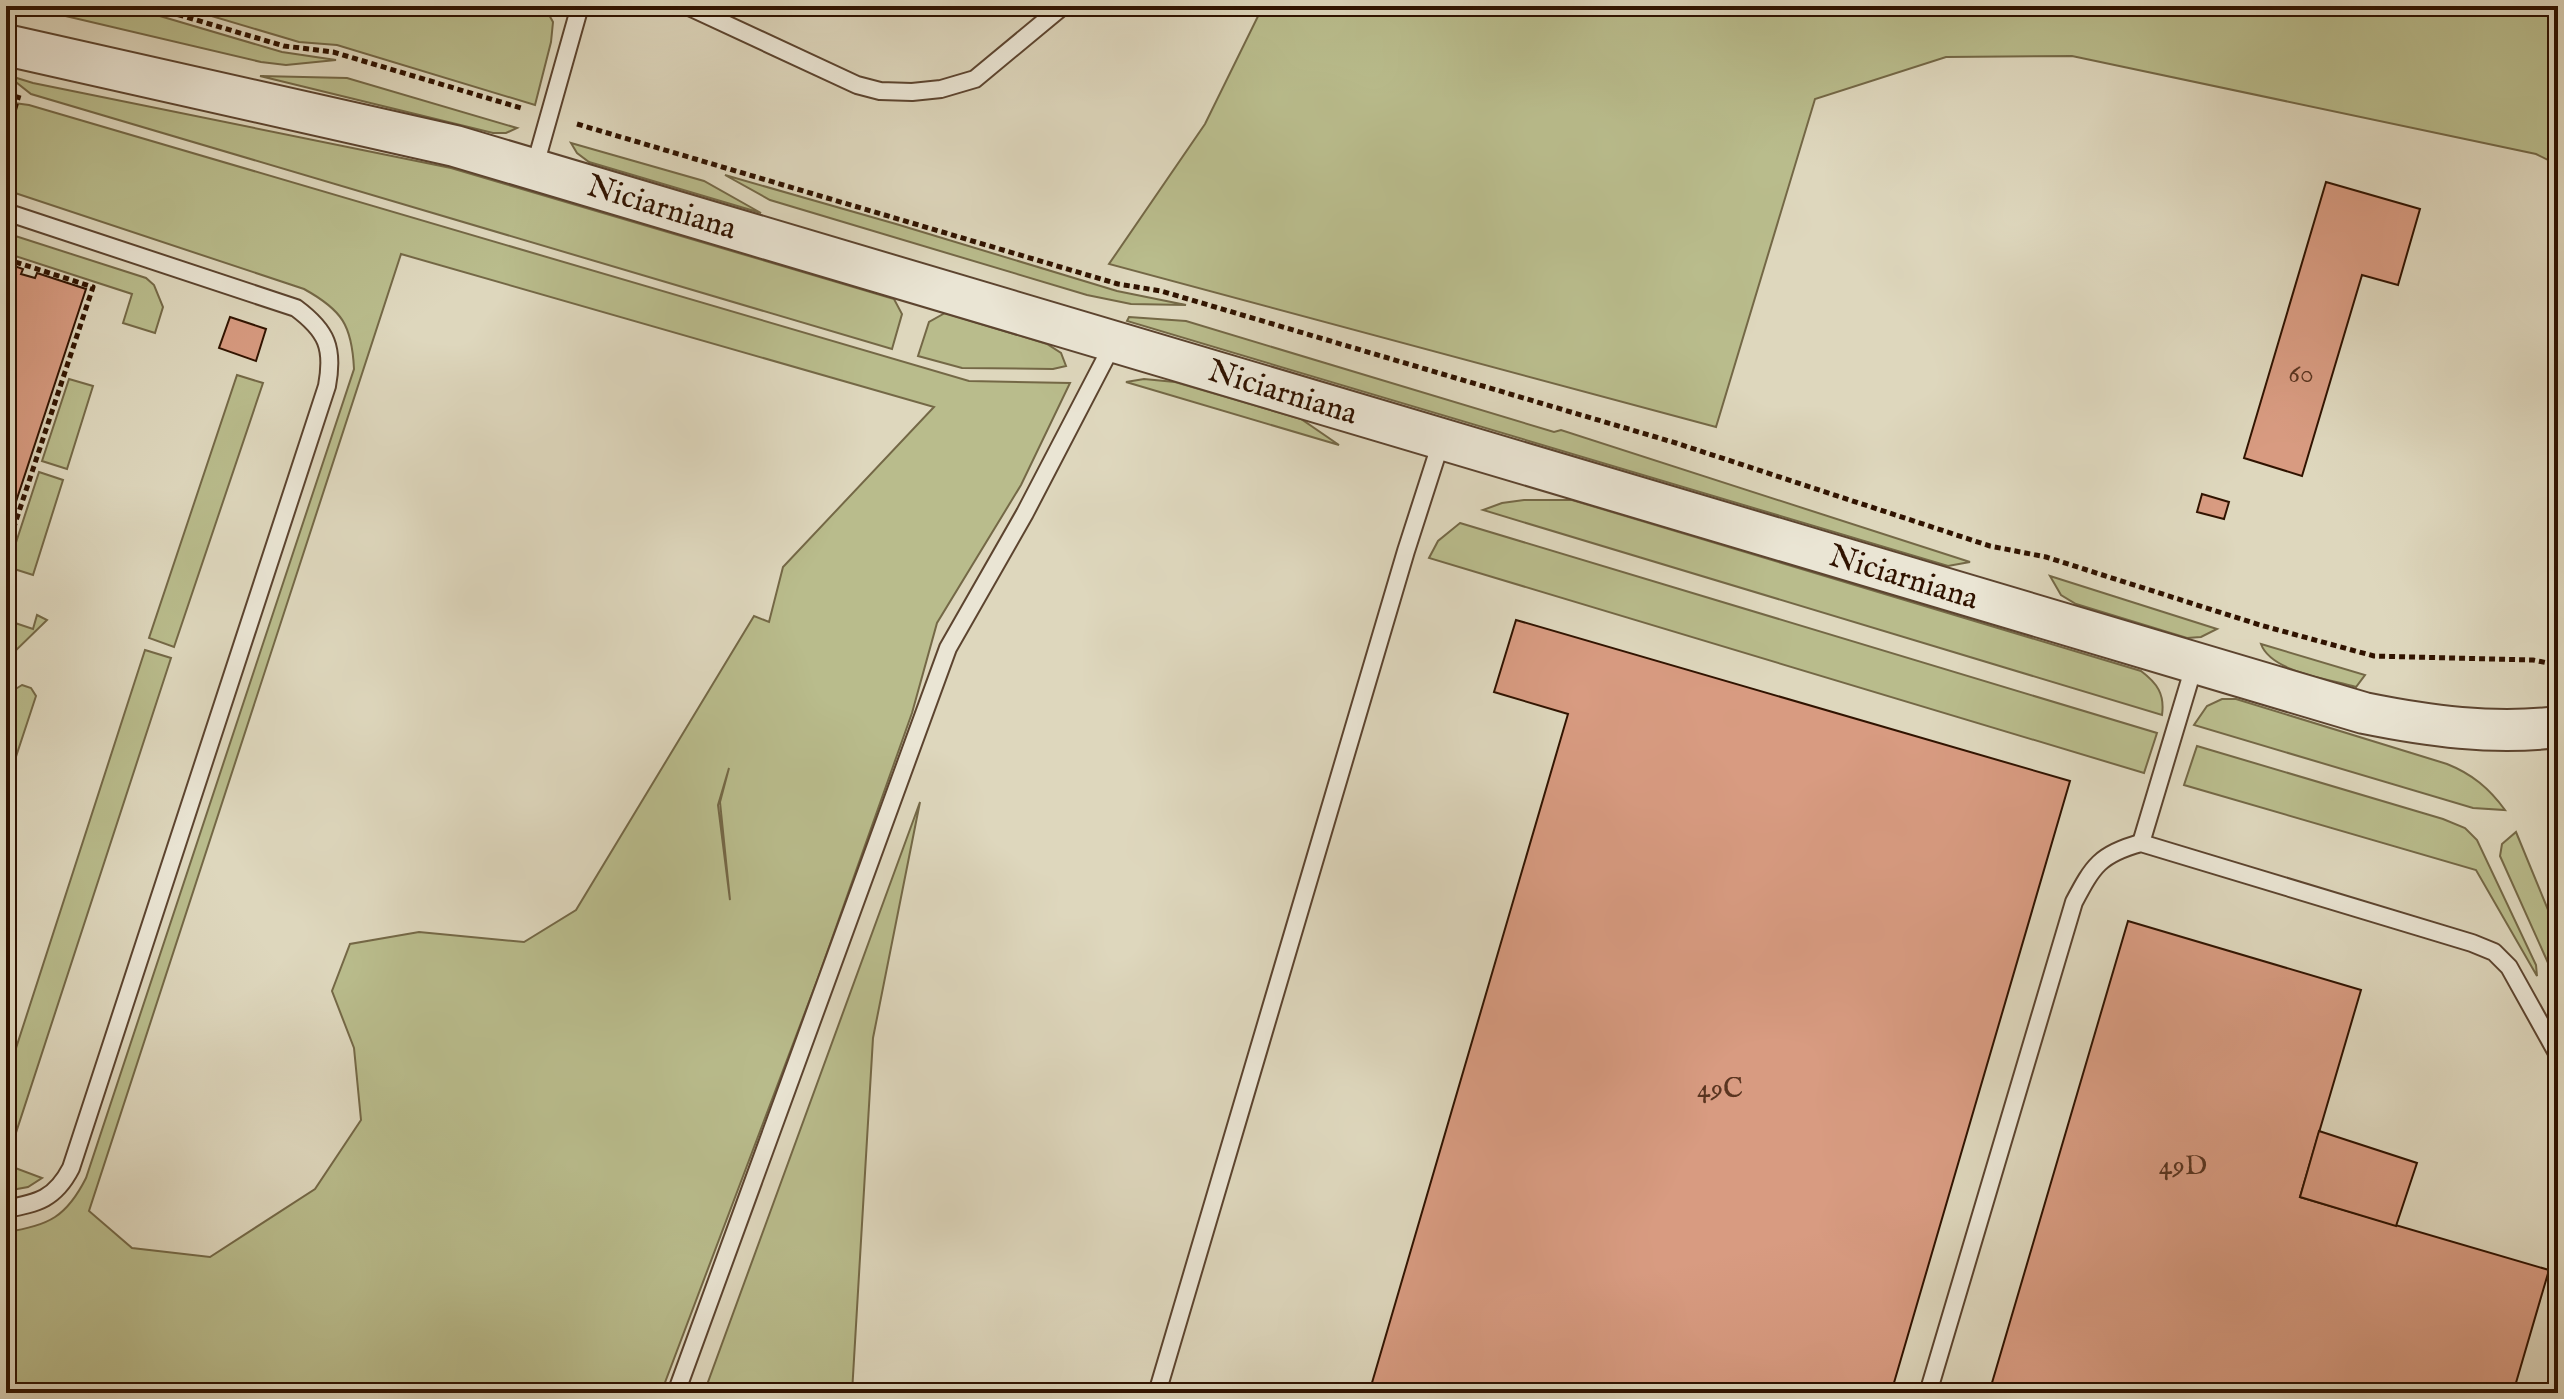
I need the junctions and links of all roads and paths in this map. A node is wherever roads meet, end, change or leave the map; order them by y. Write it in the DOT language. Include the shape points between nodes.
graph roads {
  1 [pos="149,6"];
  2 [pos="580,6"];
  3 [pos="687,6"];
  4 [pos="1063,6"];
  5 [pos="6,45"];
  6 [pos="19,95"];
  7 [pos="549,116"];
  8 [pos="6,138"];
  9 [pos="534,169"];
  10 [pos="6,212"];
  11 [pos="6,259"];
  12 [pos="1114,341"];
  13 [pos="1443,438"];
  14 [pos="6,551"];
  15 [pos="2195,663"];
  16 [pos="2558,665"];
  17 [pos="2558,727"];
  18 [pos="2141,843"];
  19 [pos="2558,1055"];
  20 [pos="6,1209"];
  21 [pos="676,1393"];
  22 [pos="1157,1393"];
  23 [pos="1928,1393"];
  1 -- 7 [label="path" via="284,46 333,52"];
  2 -- 7 [label="lane"];
  3 -- 4 [label="lane" via="857,85 912,92 975,79"];
  5 -- 9 [label="street, Niciarniana" via="455,146"];
  6 -- 8 [label="path"];
  7 -- 9 [label="lane"];
  7 -- 16 [label="path" via="1676,443 1990,546 2046,557 2260,625 2388,658"];
  9 -- 12 [label="street, Niciarniana"];
  10 -- 20 [label="lane" via="296,308 314,321 327,341 331,362 71,1168 51,1195"];
  11 -- 14 [label="path" via="93,287"];
  12 -- 13 [label="street, Niciarniana"];
  12 -- 21 [label="lane" via="948,648"];
  13 -- 15 [label="street, Niciarniana"];
  13 -- 22 [label="lane"];
  15 -- 17 [label="street, Niciarniana" via="2402,721 2493,730"];
  15 -- 18 [label="lane"];
  18 -- 19 [label="lane" via="2494,952 2509,967"];
  18 -- 23 [label="lane" via="2114,851 2089,874 2074,902"];
}
